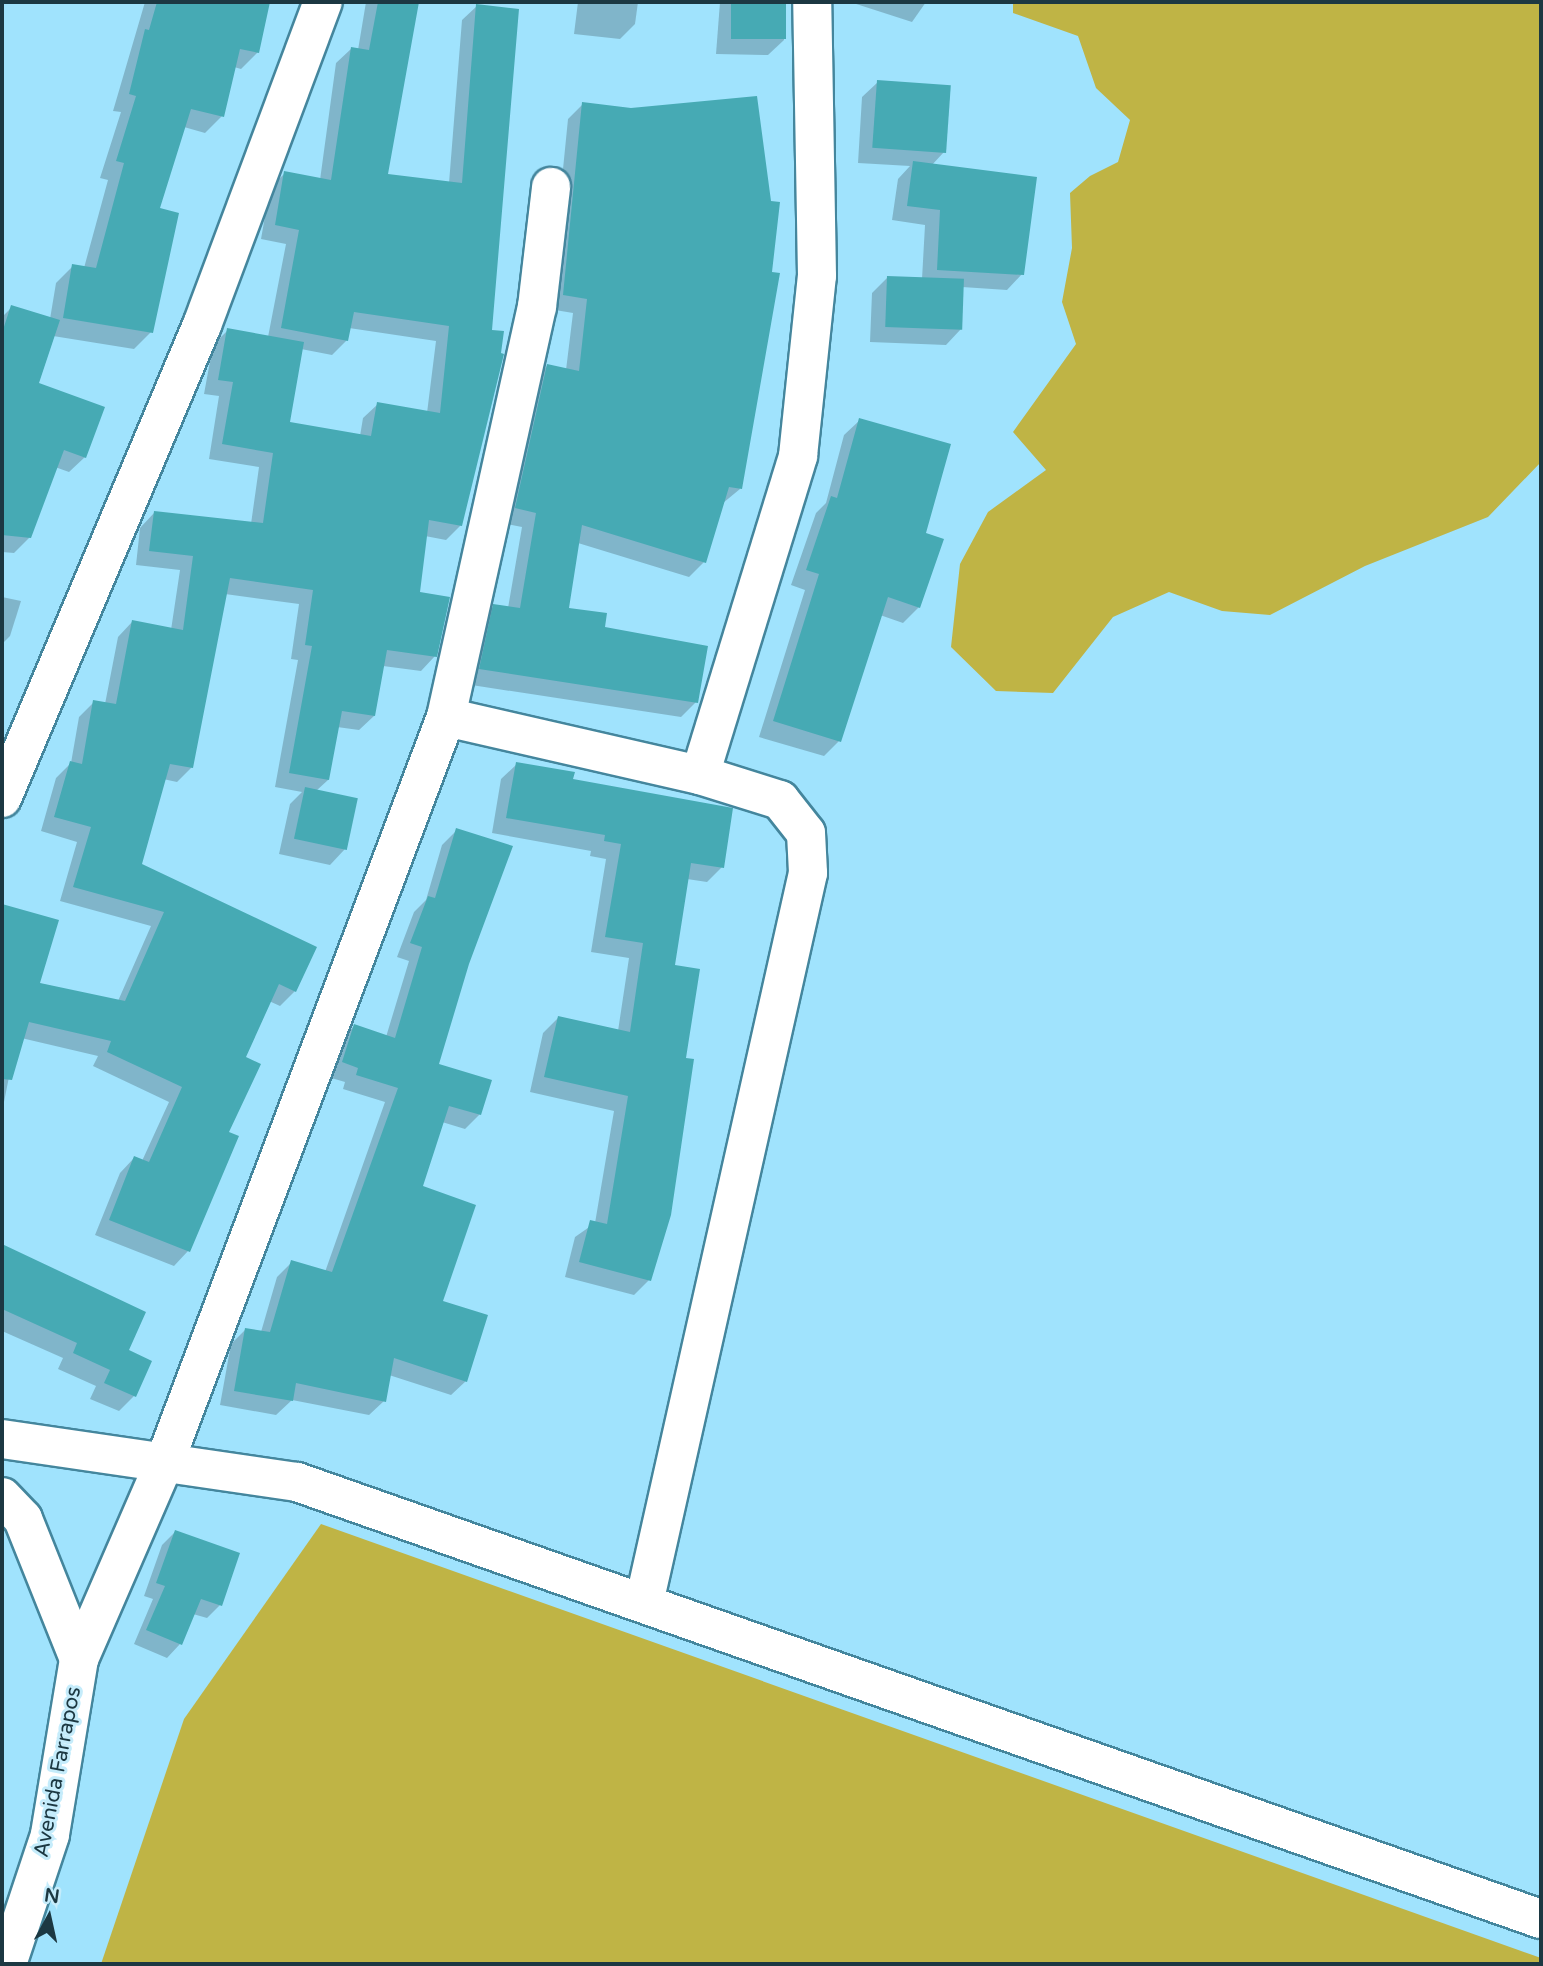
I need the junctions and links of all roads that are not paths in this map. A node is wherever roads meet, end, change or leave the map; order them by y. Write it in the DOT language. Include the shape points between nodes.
graph roads {
  1 [pos="323,2"];
  2 [pos="812,2"];
  3 [pos="551,187"];
  4 [pos="446,717"];
  5 [pos="700,775"];
  6 [pos="2,798"];
  7 [pos="2,1439"];
  8 [pos="165,1461"];
  9 [pos="2,1497"];
  10 [pos="644,1603"];
  11 [pos="79,1659"];
  12 [pos="1541,1919"];
  13 [pos="7,1964"];
  1 -- 6 [label="street" via="202,325"];
  2 -- 5 [label="street" via="817,276 798,456"];
  3 -- 4 [label="street, Avenida Farrapos" via="537,307"];
  4 -- 5 [label="street"];
  4 -- 8 [label="street, Avenida Farrapos"];
  5 -- 10 [label="street" via="780,800 806,833 808,873"];
  7 -- 8 [label="street"];
  8 -- 10 [label="street" via="297,1482"];
  8 -- 11 [label="street, Avenida Farrapos"];
  9 -- 11 [label="street, Avenida Farrapos" via="23,1520"];
  10 -- 12 [label="street"];
  11 -- 13 [label="street, Avenida Farrapos" via="50,1835"];
}
